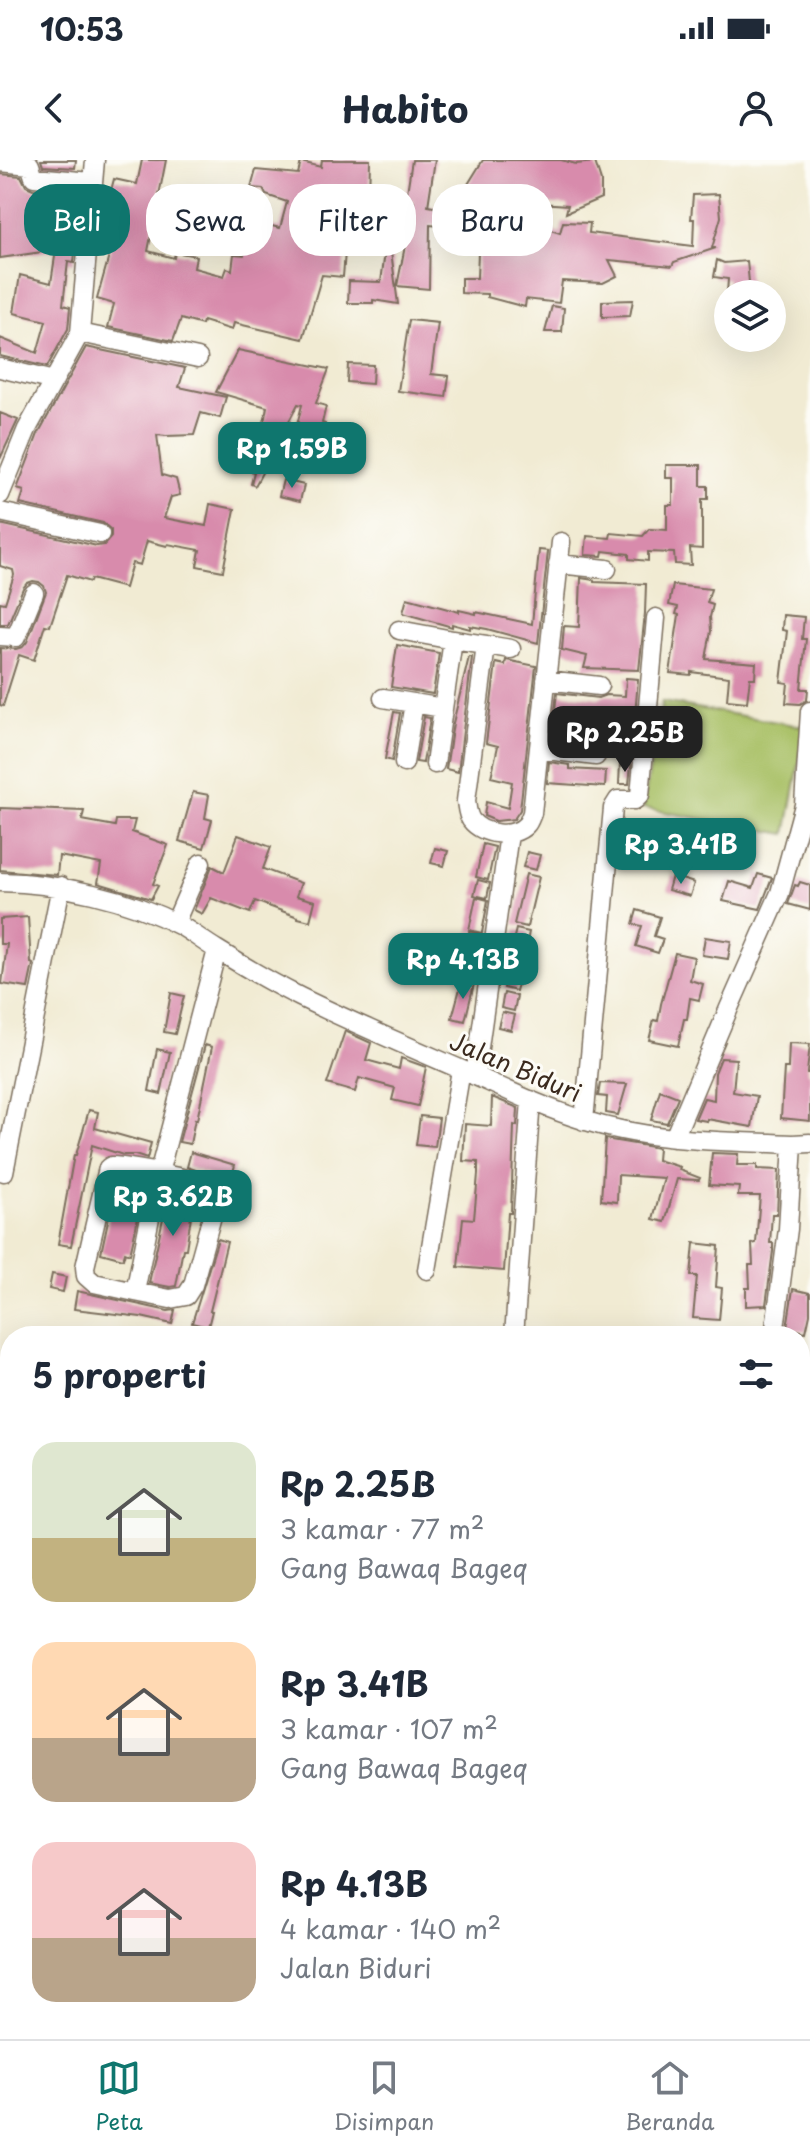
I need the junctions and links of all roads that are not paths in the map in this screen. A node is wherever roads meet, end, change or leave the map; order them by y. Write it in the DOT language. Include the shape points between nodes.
graph roads {
  1 [pos="95,160"];
  2 [pos="0,162"];
  3 [pos="92,182"];
  4 [pos="80,333"];
  5 [pos="198,358"];
  6 [pos="0,368"];
  7 [pos="54,381"];
  8 [pos="0,494"];
  9 [pos="0,512"];
  10 [pos="100,534"];
  11 [pos="561,542"];
  12 [pos="558,564"];
  13 [pos="607,569"];
  14 [pos="34,593"];
  15 [pos="656,618"];
  16 [pos="399,630"];
  17 [pos="0,636"];
  18 [pos="453,640"];
  19 [pos="486,645"];
  20 [pos="511,649"];
  21 [pos="546,680"];
  22 [pos="599,686"];
  23 [pos="383,698"];
  24 [pos="414,703"];
  25 [pos="443,708"];
  26 [pos="810,711"];
  27 [pos="539,749"];
  28 [pos="596,756"];
  29 [pos="404,763"];
  30 [pos="435,764"];
  31 [pos="509,834"];
  32 [pos="201,863"];
  33 [pos="0,882"];
  34 [pos="61,886"];
  35 [pos="175,923"];
  36 [pos="217,950"];
  37 [pos="468,1073"];
  38 [pos="531,1100"];
  39 [pos="584,1121"];
  40 [pos="674,1138"];
  41 [pos="802,1144"];
  42 [pos="4,1172"];
  43 [pos="159,1173"];
  44 [pos="427,1270"];
  45 [pos="135,1292"];
  46 [pos="515,1326"];
  47 [pos="775,1326"];
  1 -- 3 [label="street"];
  2 -- 3 [label="street" via="30,165 34,177"];
  3 -- 4 [label="street"];
  4 -- 5 [label="street"];
  4 -- 7 [label="street"];
  6 -- 7 [label="street"];
  7 -- 8 [label="street"];
  9 -- 10 [label="street"];
  11 -- 12 [label="street"];
  12 -- 13 [label="street"];
  12 -- 21 [label="street"];
  14 -- 17 [label="street" via="16,637"];
  15 -- 39 [label="street" via="640,795 618,800 613,808"];
  16 -- 18 [label="street"];
  18 -- 19 [label="street"];
  18 -- 25 [label="street"];
  19 -- 20 [label="street"];
  19 -- 31 [label="street" via="467,811 485,831"];
  21 -- 22 [label="street"];
  21 -- 27 [label="street"];
  23 -- 24 [label="street"];
  24 -- 25 [label="street"];
  24 -- 29 [label="street"];
  25 -- 30 [label="street"];
  26 -- 40 [label="street" via="804,805 780,893"];
  27 -- 28 [label="street"];
  27 -- 31 [label="street" via="529,820"];
  31 -- 37 [label="street"];
  32 -- 35 [label="street"];
  33 -- 34 [label="street, Jalan Biduri"];
  34 -- 35 [label="street, Jalan Biduri"];
  34 -- 42 [label="street"];
  35 -- 36 [label="street, Jalan Biduri"];
  36 -- 37 [label="street, Jalan Biduri" via="293,994"];
  36 -- 43 [label="street"];
  37 -- 38 [label="street, Jalan Biduri"];
  37 -- 44 [label="street"];
  38 -- 39 [label="street, Jalan Biduri"];
  38 -- 46 [label="street"];
  39 -- 40 [label="street, Jalan Biduri"];
  40 -- 41 [label="street, Jalan Biduri"];
  41 -- 47 [label="street"];
  43 -- 45 [label="street"];
  43 -- 45 [label="street" via="108,1168 85,1267 94,1283"];
  43 -- 45 [label="street" via="207,1186 215,1205 190,1291 176,1299"];
}
